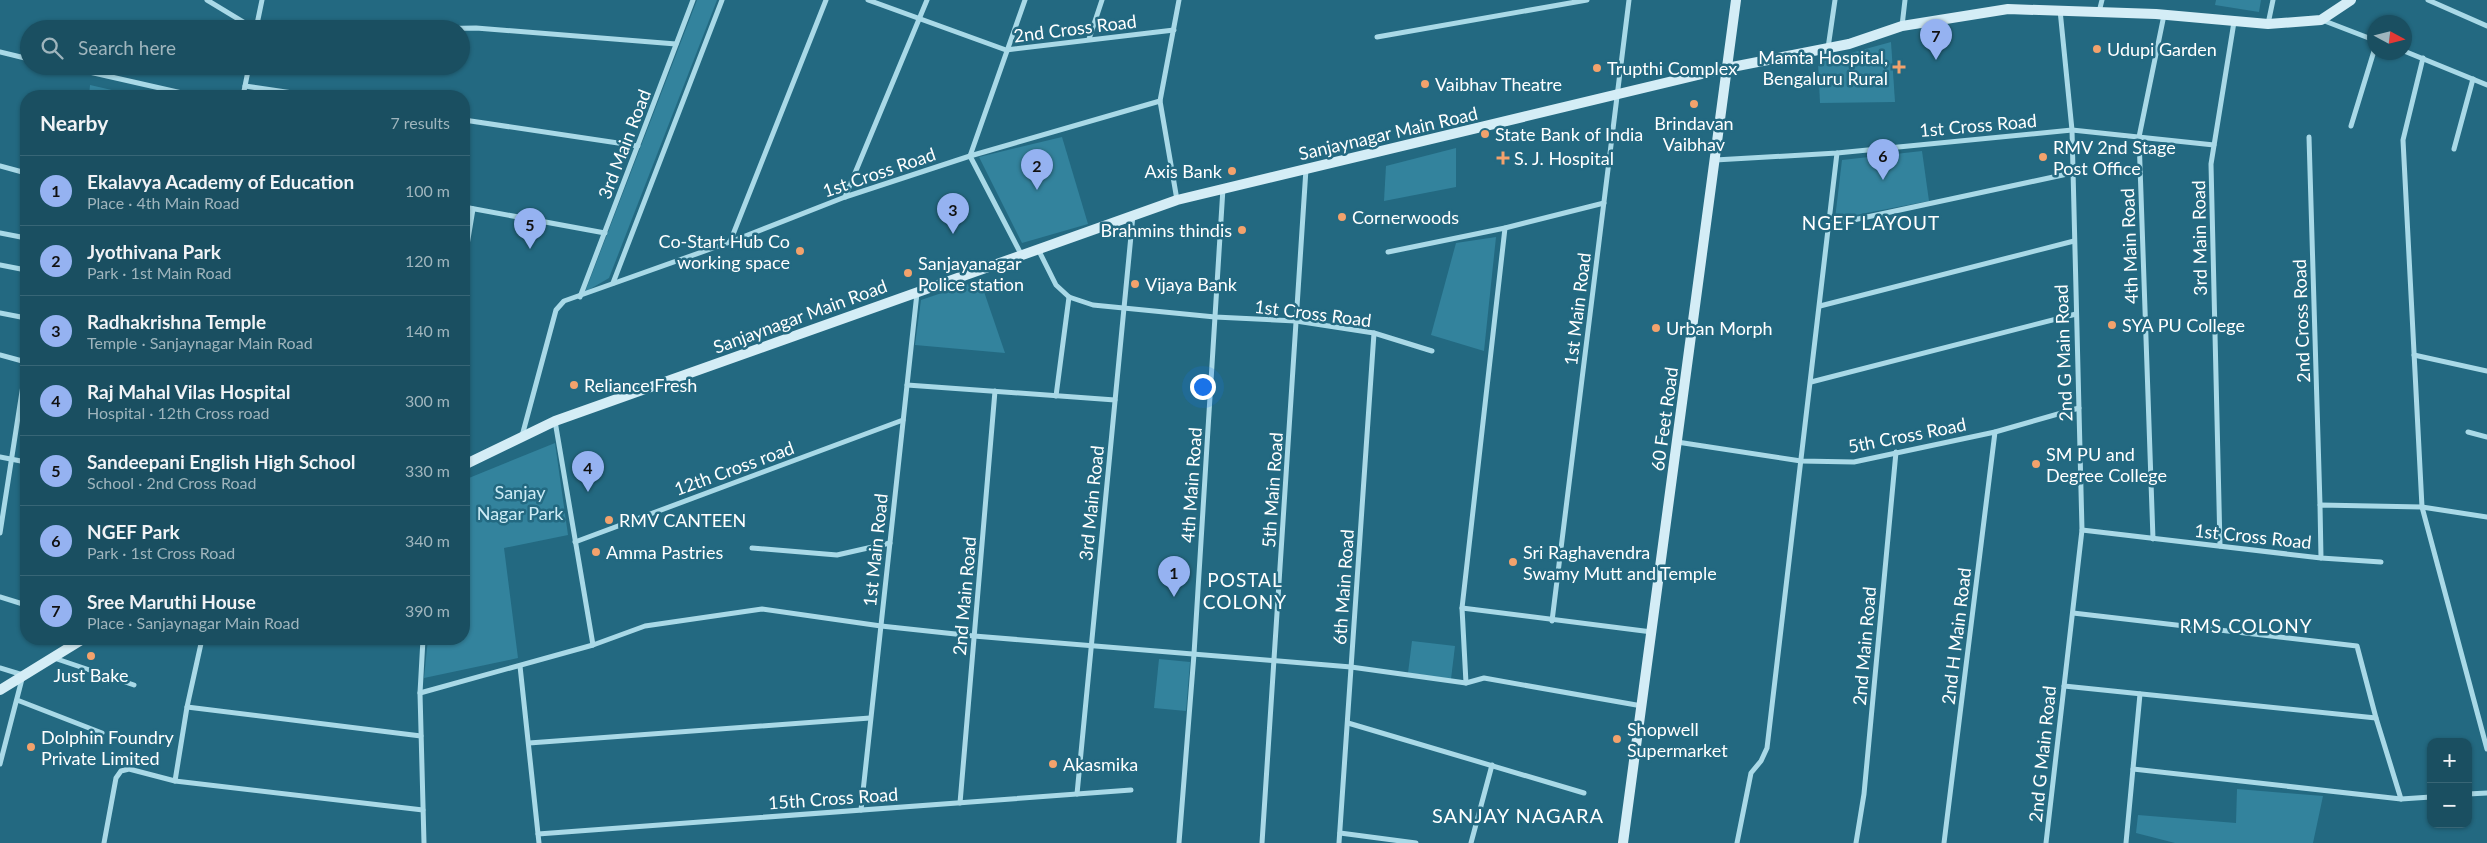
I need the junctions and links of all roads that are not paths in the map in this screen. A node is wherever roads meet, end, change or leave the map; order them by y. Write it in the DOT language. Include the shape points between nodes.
graph roads {
  1 [pos="207,0"];
  2 [pos="262,0"];
  3 [pos="693,0"];
  4 [pos="722,0"];
  5 [pos="826,0"];
  6 [pos="868,0"];
  7 [pos="927,0"];
  8 [pos="1025,0"];
  9 [pos="1102,0"];
  10 [pos="1179,0"];
  11 [pos="1587,0"];
  12 [pos="1629,0"];
  13 [pos="1736,0"];
  14 [pos="1835,0"];
  15 [pos="1906,0"];
  16 [pos="2102,0"];
  17 [pos="2273,0"];
  18 [pos="2351,0"];
  19 [pos="2428,0"];
  20 [pos="2009,4"];
  21 [pos="2060,10"];
  22 [pos="2099,12"];
  23 [pos="2164,15"];
  24 [pos="918,18"];
  25 [pos="241,20"];
  26 [pos="258,20"];
  27 [pos="2321,20"];
  28 [pos="2234,22"];
  29 [pos="2268,24"];
  30 [pos="1902,26"];
  31 [pos="2487,26"];
  32 [pos="470,28"];
  33 [pos="1174,30"];
  34 [pos="1378,37"];
  35 [pos="2367,37"];
  36 [pos="1089,39"];
  37 [pos="676,44"];
  38 [pos="1828,48"];
  39 [pos="1006,50"];
  40 [pos="0,52"];
  41 [pos="2412,54"];
  42 [pos="20,57"];
  43 [pos="2422,58"];
  44 [pos="2371,60"];
  45 [pos="1727,68"];
  46 [pos="102,75"];
  47 [pos="247,75"];
  48 [pos="2473,79"];
  49 [pos="2487,84"];
  50 [pos="245,86"];
  51 [pos="168,90"];
  52 [pos="244,90"];
  53 [pos="272,90"];
  54 [pos="1617,95"];
  55 [pos="1160,101"];
  56 [pos="470,121"];
  57 [pos="2351,126"];
  58 [pos="2072,130"];
  59 [pos="2139,137"];
  60 [pos="2309,137"];
  61 [pos="2214,145"];
  62 [pos="638,146"];
  63 [pos="2454,149"];
  64 [pos="1837,152"];
  65 [pos="970,156"];
  66 [pos="1715,160"];
  67 [pos="0,166"];
  68 [pos="1306,169"];
  69 [pos="20,171"];
  70 [pos="2072,174"];
  71 [pos="1223,188"];
  72 [pos="845,197"];
  73 [pos="1177,200"];
  74 [pos="1604,202"];
  75 [pos="470,208"];
  76 [pos="474,209"];
  77 [pos="1133,215"];
  78 [pos="1830,225"];
  79 [pos="1505,228"];
  80 [pos="470,231"];
  81 [pos="0,233"];
  82 [pos="605,233"];
  83 [pos="20,237"];
  84 [pos="2074,241"];
  85 [pos="730,242"];
  86 [pos="1038,248"];
  87 [pos="1388,252"];
  88 [pos="1021,254"];
  89 [pos="0,266"];
  90 [pos="20,269"];
  91 [pos="613,283"];
  92 [pos="917,292"];
  93 [pos="580,297"];
  94 [pos="1069,297"];
  95 [pos="1820,306"];
  96 [pos="1124,307"];
  97 [pos="0,312"];
  98 [pos="2076,314"];
  99 [pos="20,317"];
  100 [pos="1215,317"];
  101 [pos="1296,321"];
  102 [pos="1374,333"];
  103 [pos="1432,350"];
  104 [pos="2414,354"];
  105 [pos="0,355"];
  106 [pos="20,360"];
  107 [pos="2487,371"];
  108 [pos="1811,382"];
  109 [pos="907,385"];
  110 [pos="995,391"];
  111 [pos="1056,396"];
  112 [pos="1115,400"];
  113 [pos="2078,408"];
  114 [pos="20,409"];
  115 [pos="555,420"];
  116 [pos="903,420"];
  117 [pos="1995,432"];
  118 [pos="2468,432"];
  119 [pos="522,437"];
  120 [pos="2487,437"];
  121 [pos="1678,442"];
  122 [pos="1896,452"];
  123 [pos="0,457"];
  124 [pos="13,460"];
  125 [pos="20,461"];
  126 [pos="1801,461"];
  127 [pos="470,462"];
  128 [pos="2320,505"];
  129 [pos="2422,507"];
  130 [pos="2487,517"];
  131 [pos="2082,530"];
  132 [pos="0,533"];
  133 [pos="2153,539"];
  134 [pos="575,542"];
  135 [pos="890,543"];
  136 [pos="2220,546"];
  137 [pos="752,548"];
  138 [pos="2321,558"];
  139 [pos="2382,562"];
  140 [pos="0,597"];
  141 [pos="20,602"];
  142 [pos="1462,608"];
  143 [pos="2073,612"];
  144 [pos="1552,621"];
  145 [pos="881,626"];
  146 [pos="1652,632"];
  147 [pos="974,636"];
  148 [pos="74,645"];
  149 [pos="201,645"];
  150 [pos="423,645"];
  151 [pos="593,645"];
  152 [pos="1091,646"];
  153 [pos="1194,654"];
  154 [pos="54,658"];
  155 [pos="1274,661"];
  156 [pos="520,666"];
  157 [pos="1351,667"];
  158 [pos="0,668"];
  159 [pos="23,675"];
  160 [pos="1466,683"];
  161 [pos="134,685"];
  162 [pos="2064,686"];
  163 [pos="0,690"];
  164 [pos="420,693"];
  165 [pos="2140,694"];
  166 [pos="17,700"];
  167 [pos="1642,706"];
  168 [pos="186,707"];
  169 [pos="870,718"];
  170 [pos="2376,718"];
  171 [pos="1348,723"];
  172 [pos="102,732"];
  173 [pos="420,736"];
  174 [pos="529,744"];
  175 [pos="2487,750"];
  176 [pos="0,764"];
  177 [pos="1492,765"];
  178 [pos="2133,769"];
  179 [pos="175,781"];
  180 [pos="1131,790"];
  181 [pos="1584,793"];
  182 [pos="2487,793"];
  183 [pos="1077,794"];
  184 [pos="2472,794"];
  185 [pos="2427,797"];
  186 [pos="2401,799"];
  187 [pos="960,803"];
  188 [pos="423,810"];
  189 [pos="861,810"];
  190 [pos="1340,833"];
  191 [pos="538,834"];
  192 [pos="104,843"];
  193 [pos="424,843"];
  194 [pos="539,843"];
  195 [pos="1179,843"];
  196 [pos="1262,843"];
  197 [pos="1339,843"];
  198 [pos="1416,843"];
  199 [pos="1471,843"];
  200 [pos="1623,843"];
  201 [pos="1737,843"];
  202 [pos="1856,843"];
  203 [pos="1944,843"];
  204 [pos="2046,843"];
  205 [pos="2126,843"];
  1 -- 25 [label="street"];
  2 -- 26 [label="street"];
  3 -- 37 [label="street, 3rd Main Road"];
  4 -- 91 [label="street"];
  5 -- 85 [label="street"];
  6 -- 24 [label="street, 2nd Cross Road"];
  7 -- 24 [label="street"];
  8 -- 39 [label="street"];
  9 -- 36 [label="street"];
  10 -- 33 [label="street"];
  11 -- 34 [label="street"];
  12 -- 54 [label="street, 1st Main Road"];
  13 -- 45 [label="street, 60 Feet Road"];
  14 -- 38 [label="street"];
  15 -- 30 [label="street"];
  16 -- 22 [label="street"];
  17 -- 29 [label="street"];
  18 -- 27 [label="street, Sanjaynagar Main Road"];
  19 -- 31 [label="street"];
  20 -- 21 [label="street, Sanjaynagar Main Road"];
  20 -- 30 [label="street, Sanjaynagar Main Road"];
  21 -- 22 [label="street, Sanjaynagar Main Road"];
  21 -- 58 [label="street, 2nd G Main Road"];
  22 -- 23 [label="street, Sanjaynagar Main Road"];
  23 -- 28 [label="street, Sanjaynagar Main Road"];
  23 -- 59 [label="street, 4th Main Road"];
  24 -- 39 [label="street, 2nd Cross Road"];
  24 -- 72 [label="street"];
  27 -- 29 [label="street, Sanjaynagar Main Road"];
  27 -- 35 [label="street"];
  28 -- 29 [label="street, Sanjaynagar Main Road"];
  28 -- 61 [label="street, 3rd Main Road"];
  30 -- 38 [label="street, Sanjaynagar Main Road" via="1857,42"];
  32 -- 37 [label="street"];
  33 -- 36 [label="street, 2nd Cross Road"];
  33 -- 55 [label="street"];
  36 -- 39 [label="street, 2nd Cross Road"];
  37 -- 62 [label="street, 3rd Main Road"];
  38 -- 45 [label="street, Sanjaynagar Main Road"];
  39 -- 65 [label="street"];
  40 -- 42 [label="street"];
  41 -- 43 [label="street"];
  43 -- 48 [label="street"];
  43 -- 104 [label="street" via="2403,140"];
  44 -- 57 [label="street"];
  45 -- 54 [label="street, Sanjaynagar Main Road"];
  45 -- 66 [label="street, 60 Feet Road"];
  46 -- 51 [label="street"];
  47 -- 50 [label="street"];
  48 -- 49 [label="street"];
  48 -- 63 [label="street"];
  50 -- 52 [label="street"];
  50 -- 53 [label="street"];
  54 -- 68 [label="street, Sanjaynagar Main Road"];
  54 -- 74 [label="street, 1st Main Road"];
  55 -- 65 [label="street, 1st Cross Road"];
  55 -- 73 [label="street"];
  56 -- 62 [label="street"];
  58 -- 59 [label="street, 1st Cross Road"];
  58 -- 64 [label="street, 1st Cross Road"];
  58 -- 70 [label="street, 2nd G Main Road"];
  59 -- 61 [label="street, 1st Cross Road"];
  59 -- 133 [label="street, 4th Main Road"];
  60 -- 128 [label="street, 2nd Cross Road"];
  61 -- 136 [label="street, 3rd Main Road" via="2211,164"];
  62 -- 82 [label="street, 3rd Main Road"];
  64 -- 66 [label="street, 1st Cross Road"];
  64 -- 78 [label="street"];
  65 -- 72 [label="street, 1st Cross Road"];
  65 -- 88 [label="street"];
  66 -- 121 [label="street, 60 Feet Road"];
  67 -- 69 [label="street"];
  68 -- 71 [label="street, Sanjaynagar Main Road"];
  68 -- 101 [label="street, 5th Main Road"];
  70 -- 78 [label="street"];
  70 -- 84 [label="street, 2nd G Main Road"];
  71 -- 73 [label="street, Sanjaynagar Main Road"];
  71 -- 100 [label="street, 4th Main Road"];
  72 -- 85 [label="street, 1st Cross Road"];
  73 -- 77 [label="street, Sanjaynagar Main Road"];
  74 -- 79 [label="street"];
  74 -- 144 [label="street, 1st Main Road"];
  75 -- 76 [label="street"];
  76 -- 80 [label="street"];
  76 -- 82 [label="street"];
  77 -- 86 [label="street, Sanjaynagar Main Road"];
  77 -- 96 [label="street, 3rd Main Road"];
  78 -- 95 [label="street"];
  79 -- 87 [label="street"];
  79 -- 142 [label="street"];
  81 -- 83 [label="street"];
  82 -- 93 [label="street, 3rd Main Road"];
  84 -- 95 [label="street"];
  84 -- 98 [label="street, 2nd G Main Road"];
  85 -- 91 [label="street, 1st Cross Road"];
  86 -- 88 [label="street, Sanjaynagar Main Road"];
  86 -- 94 [label="street" via="1056,285"];
  88 -- 92 [label="street, Sanjaynagar Main Road"];
  89 -- 90 [label="street"];
  91 -- 93 [label="street, 1st Cross Road"];
  92 -- 109 [label="street, 1st Main Road"];
  92 -- 115 [label="street, Sanjaynagar Main Road"];
  93 -- 119 [label="street, 1st Cross Road" via="564,301 556,310"];
  94 -- 96 [label="street, 1st Cross Road" via="1093,305"];
  94 -- 111 [label="street"];
  95 -- 108 [label="street"];
  96 -- 100 [label="street, 1st Cross Road"];
  96 -- 112 [label="street, 3rd Main Road"];
  97 -- 99 [label="street"];
  98 -- 108 [label="street"];
  98 -- 113 [label="street, 2nd G Main Road"];
  100 -- 101 [label="street, 1st Cross Road"];
  100 -- 153 [label="street, 4th Main Road"];
  101 -- 102 [label="street, 1st Cross Road"];
  101 -- 155 [label="street, 5th Main Road"];
  102 -- 103 [label="street, 1st Cross Road"];
  102 -- 157 [label="street, 6th Main Road"];
  104 -- 107 [label="street"];
  104 -- 129 [label="street"];
  105 -- 106 [label="street"];
  108 -- 126 [label="street"];
  109 -- 110 [label="street"];
  109 -- 116 [label="street, 1st Main Road"];
  110 -- 111 [label="street"];
  110 -- 147 [label="street, 2nd Main Road"];
  111 -- 112 [label="street"];
  112 -- 152 [label="street, 3rd Main Road"];
  113 -- 117 [label="street, 5th Cross Road"];
  113 -- 131 [label="street, 2nd G Main Road"];
  114 -- 124 [label="street"];
  115 -- 119 [label="street, Sanjaynagar Main Road"];
  115 -- 134 [label="street"];
  116 -- 134 [label="street, 12th Cross road"];
  116 -- 135 [label="street, 1st Main Road"];
  117 -- 122 [label="street, 5th Cross Road"];
  117 -- 203 [label="street, 2nd H Main Road"];
  118 -- 120 [label="street"];
  119 -- 127 [label="street, Sanjaynagar Main Road"];
  121 -- 126 [label="street, 5th Cross Road"];
  121 -- 146 [label="street, 60 Feet Road"];
  122 -- 126 [label="street, 5th Cross Road" via="1854,462"];
  122 -- 202 [label="street, 2nd Main Road" via="1864,794"];
  123 -- 124 [label="street"];
  124 -- 125 [label="street"];
  124 -- 132 [label="street"];
  126 -- 201 [label="street" via="1767,748 1751,773"];
  128 -- 129 [label="street"];
  128 -- 138 [label="street, 1st Cross Road"];
  129 -- 130 [label="street"];
  129 -- 175 [label="street"];
  131 -- 133 [label="street, 1st Cross Road"];
  131 -- 143 [label="street, 2nd G Main Road"];
  133 -- 136 [label="street, 1st Cross Road"];
  134 -- 151 [label="street"];
  135 -- 137 [label="street" via="837,555"];
  135 -- 145 [label="street, 1st Main Road"];
  136 -- 138 [label="street, 1st Cross Road"];
  138 -- 139 [label="street"];
  140 -- 141 [label="street"];
  142 -- 144 [label="street"];
  142 -- 160 [label="street"];
  143 -- 162 [label="street, 2nd G Main Road"];
  143 -- 170 [label="street" via="2357,646"];
  144 -- 146 [label="street"];
  145 -- 147 [label="street"];
  145 -- 151 [label="street" via="762,609 645,626"];
  145 -- 169 [label="street, 1st Main Road"];
  146 -- 167 [label="street, 60 Feet Road"];
  147 -- 152 [label="street"];
  147 -- 187 [label="street, 2nd Main Road"];
  148 -- 154 [label="street"];
  149 -- 168 [label="street"];
  150 -- 164 [label="street"];
  151 -- 156 [label="street"];
  152 -- 153 [label="street"];
  152 -- 183 [label="street, 3rd Main Road"];
  153 -- 155 [label="street"];
  153 -- 195 [label="street, 4th Main Road"];
  154 -- 159 [label="street"];
  154 -- 161 [label="street"];
  155 -- 157 [label="street"];
  155 -- 196 [label="street, 5th Main Road"];
  156 -- 164 [label="street"];
  156 -- 174 [label="street"];
  157 -- 160 [label="street"];
  157 -- 171 [label="street, 6th Main Road"];
  158 -- 159 [label="street"];
  159 -- 163 [label="street"];
  159 -- 166 [label="street"];
  160 -- 167 [label="street" via="1484,678"];
  162 -- 165 [label="street"];
  162 -- 204 [label="street, 2nd G Main Road"];
  164 -- 173 [label="street"];
  165 -- 170 [label="street"];
  165 -- 178 [label="street"];
  166 -- 172 [label="street"];
  166 -- 176 [label="street"];
  167 -- 200 [label="street, 60 Feet Road"];
  168 -- 173 [label="street"];
  168 -- 179 [label="street"];
  169 -- 174 [label="street"];
  169 -- 189 [label="street, 1st Main Road"];
  170 -- 186 [label="street"];
  171 -- 177 [label="street"];
  171 -- 190 [label="street, 6th Main Road"];
  173 -- 188 [label="street"];
  174 -- 191 [label="street"];
  177 -- 181 [label="street"];
  177 -- 199 [label="street"];
  178 -- 186 [label="street"];
  178 -- 205 [label="street"];
  179 -- 188 [label="street"];
  179 -- 192 [label="street" via="129,769 121,771 116,778"];
  180 -- 183 [label="street, 15th Cross Road"];
  182 -- 184 [label="street"];
  183 -- 187 [label="street, 15th Cross Road"];
  185 -- 186 [label="street"];
  187 -- 189 [label="street, 15th Cross Road"];
  188 -- 193 [label="street"];
  189 -- 191 [label="street, 15th Cross Road"];
  190 -- 197 [label="street, 6th Main Road"];
  190 -- 198 [label="street"];
  191 -- 194 [label="street"];
}
